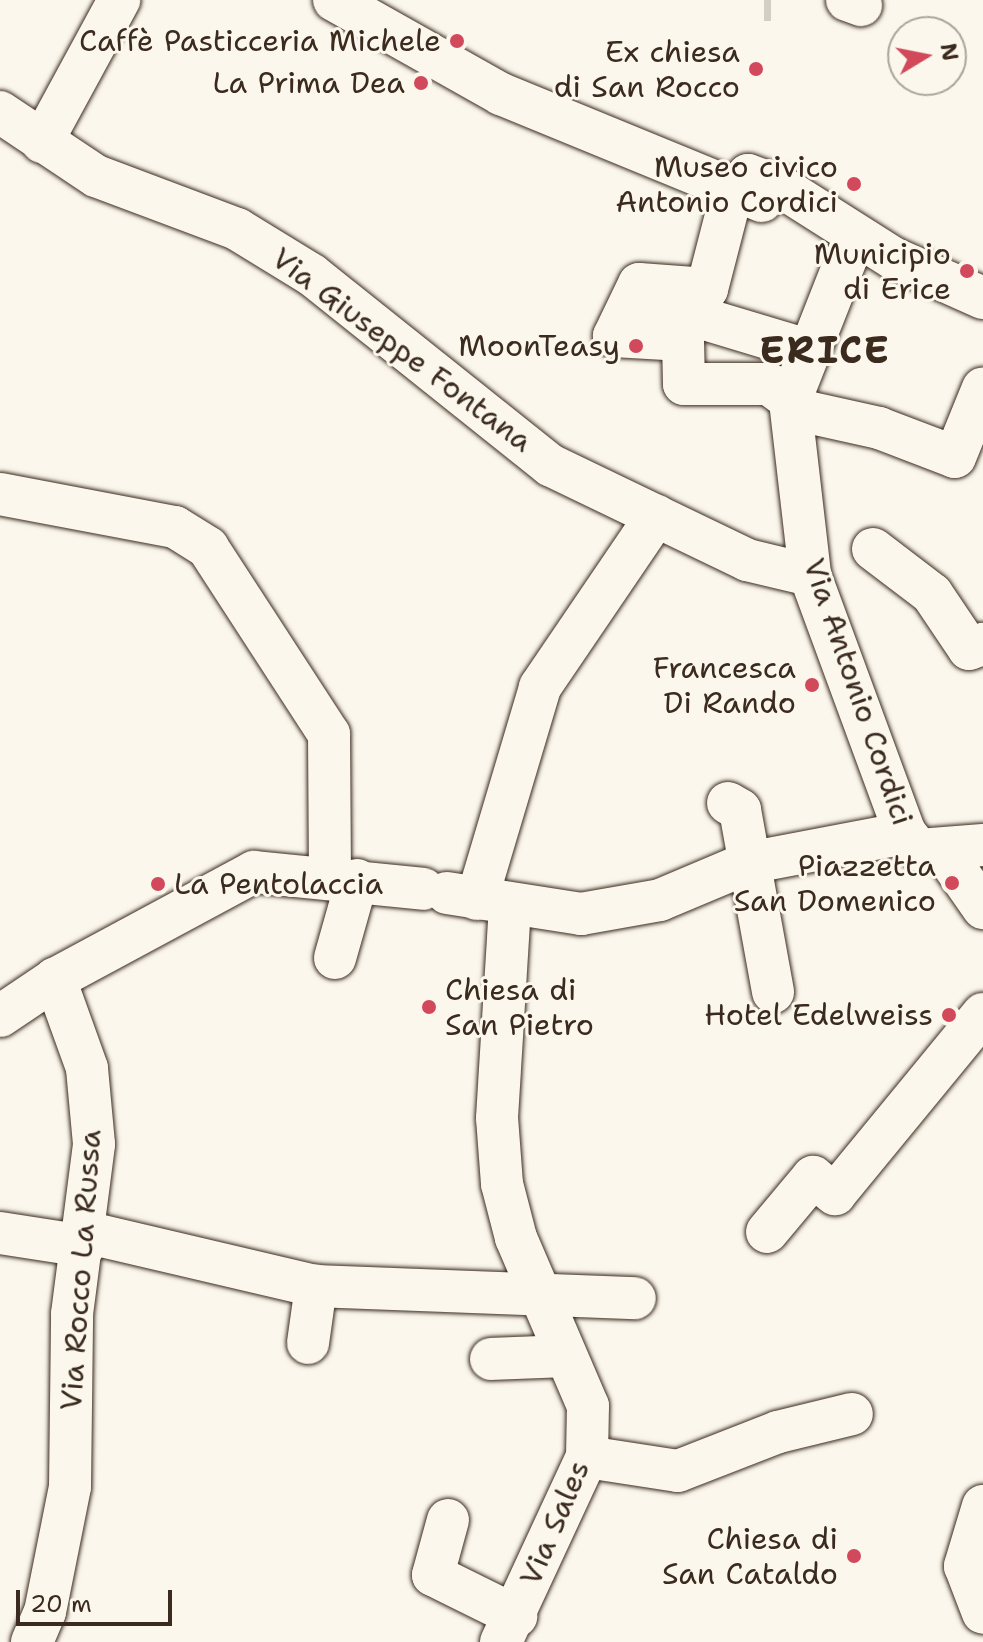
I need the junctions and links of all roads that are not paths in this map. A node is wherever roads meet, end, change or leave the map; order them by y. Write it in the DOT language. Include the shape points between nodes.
graph roads {
  1 [pos="119,0"];
  2 [pos="334,0"];
  3 [pos="0,112"];
  4 [pos="42,142"];
  5 [pos="739,189"];
  6 [pos="850,249"];
  7 [pos="983,298"];
  8 [pos="619,318"];
  9 [pos="983,318"];
  10 [pos="810,351"];
  11 [pos="983,388"];
  12 [pos="790,401"];
  13 [pos="0,494"];
  14 [pos="656,516"];
  15 [pos="873,549"];
  16 [pos="810,575"];
  17 [pos="983,644"];
  18 [pos="728,803"];
  19 [pos="919,840"];
  20 [pos="983,845"];
  21 [pos="748,863"];
  22 [pos="344,878"];
  23 [pos="464,896"];
  24 [pos="983,908"];
  25 [pos="335,958"];
  26 [pos="55,979"];
  27 [pos="773,992"];
  28 [pos="983,1014"];
  29 [pos="0,1016"];
  30 [pos="767,1232"];
  31 [pos="0,1233"];
  32 [pos="85,1239"];
  33 [pos="316,1286"];
  34 [pos="541,1296"];
  35 [pos="635,1298"];
  36 [pos="308,1343"];
  37 [pos="565,1356"];
  38 [pos="491,1359"];
  39 [pos="852,1414"];
  40 [pos="587,1457"];
  41 [pos="983,1506"];
  42 [pos="448,1520"];
  43 [pos="983,1613"];
  44 [pos="38,1627"];
  45 [pos="508,1629"];
  1 -- 4 [label="street"];
  2 -- 5 [label="street" via="501,94"];
  3 -- 4 [label="street, Via Giuseppe Fontana"];
  4 -- 14 [label="street, Via Giuseppe Fontana" via="96,176 237,229 312,275 550,465"];
  5 -- 6 [label="street"];
  5 -- 7 [label="street" via="748,175 781,187 893,258"];
  5 -- 8 [label="street" via="729,204 707,289 639,284"];
  6 -- 9 [label="street"];
  6 -- 10 [label="street"];
  8 -- 10 [label="street" via="701,318"];
  8 -- 12 [label="street" via="614,336 683,340 684,384 769,384"];
  10 -- 12 [label="street"];
  11 -- 12 [label="street" via="955,457 879,428 807,412"];
  12 -- 16 [label="street, Via Antonio Cordici"];
  13 -- 22 [label="street" via="175,527 208,548 329,734"];
  14 -- 16 [label="street, Via Giuseppe Fontana" via="747,560"];
  14 -- 23 [label="street, Via Sales" via="540,687"];
  15 -- 17 [label="street" via="932,594 969,649"];
  16 -- 19 [label="street, Via Antonio Cordici"];
  18 -- 21 [label="street" via="740,810"];
  19 -- 20 [label="street"];
  19 -- 21 [label="street"];
  19 -- 24 [label="street"];
  21 -- 23 [label="street" via="660,900 594,911"];
  21 -- 27 [label="street"];
  22 -- 23 [label="street"];
  22 -- 25 [label="street"];
  22 -- 26 [label="street" via="254,872"];
  23 -- 34 [label="street, Via Sales" via="502,1184 516,1238"];
  26 -- 29 [label="street"];
  26 -- 32 [label="street, Via Rocco La Russa" via="87,1068 94,1144"];
  28 -- 30 [label="street" via="835,1194 813,1177"];
  31 -- 32 [label="street"];
  32 -- 33 [label="street"];
  32 -- 44 [label="street, Via Rocco La Russa" via="72,1314 70,1487"];
  33 -- 34 [label="street"];
  33 -- 36 [label="street"];
  34 -- 35 [label="street"];
  34 -- 37 [label="street, Via Sales"];
  37 -- 38 [label="street"];
  37 -- 40 [label="street, Via Sales" via="588,1406"];
  39 -- 40 [label="street" via="778,1432 678,1471"];
  40 -- 45 [label="street, Via Sales"];
  41 -- 43 [label="street" via="965,1566"];
  42 -- 45 [label="street" via="433,1575"];
}
